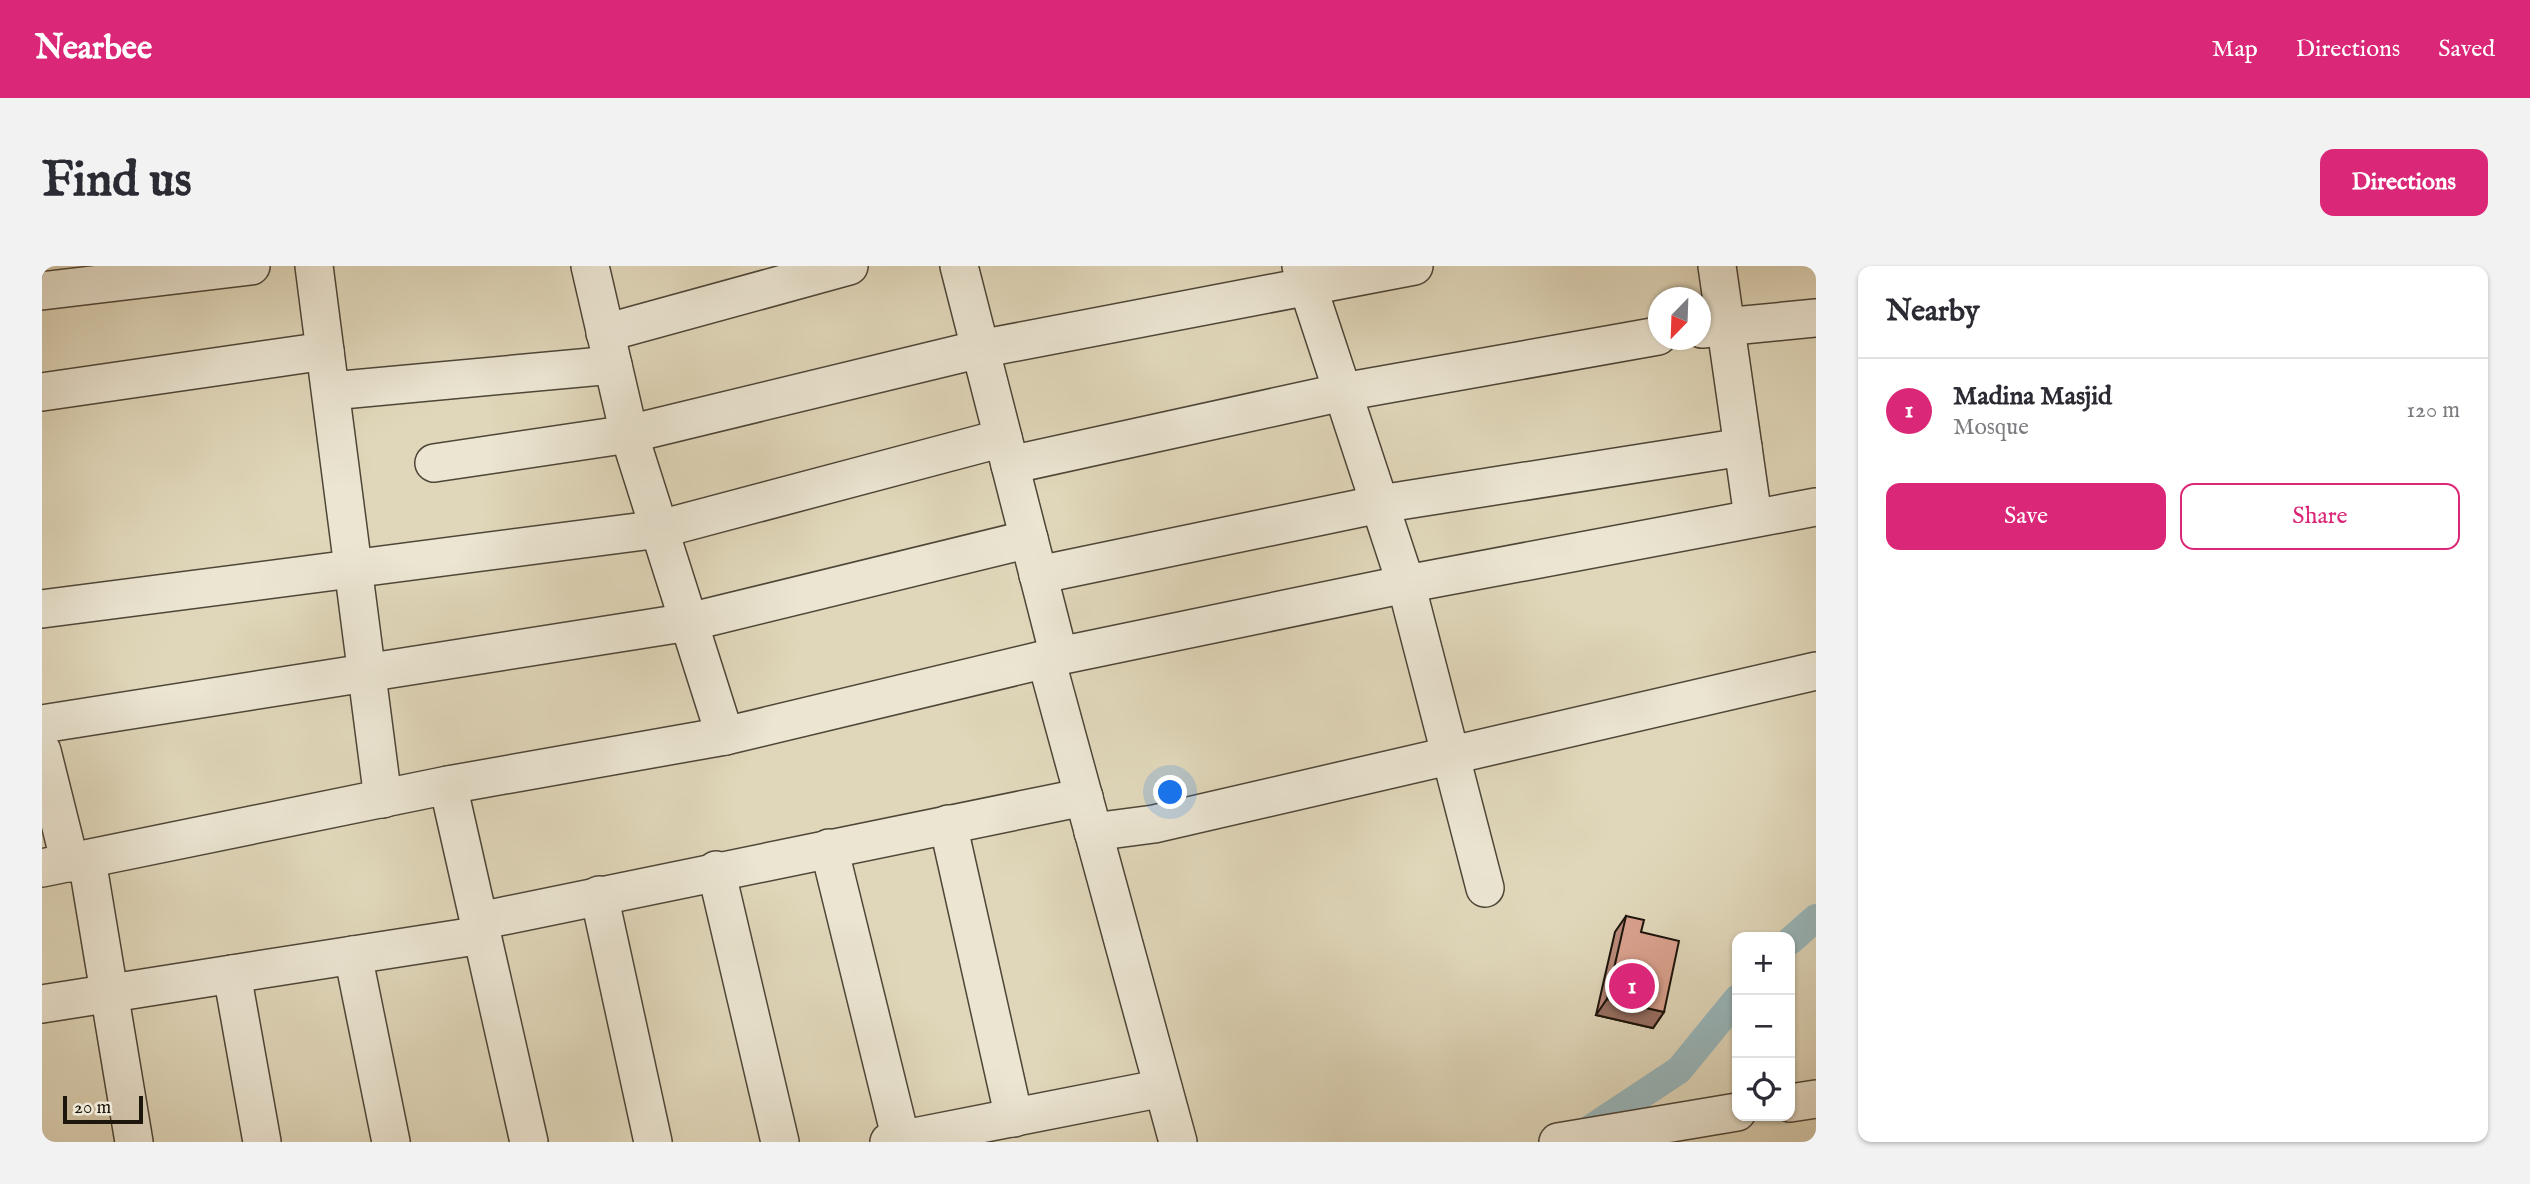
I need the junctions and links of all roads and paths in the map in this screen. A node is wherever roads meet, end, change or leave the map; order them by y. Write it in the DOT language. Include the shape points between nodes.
graph roads {
  1 [pos="251,266"];
  2 [pos="314,266"];
  3 [pos="590,266"];
  4 [pos="849,266"];
  5 [pos="959,266"];
  6 [pos="1414,266"];
  7 [pos="1717,266"];
  8 [pos="1304,275"];
  9 [pos="42,291"];
  10 [pos="1816,318"];
  11 [pos="1713,327"];
  12 [pos="1648,339"];
  13 [pos="609,349"];
  14 [pos="980,349"];
  15 [pos="326,351"];
  16 [pos="331,391"];
  17 [pos="42,392"];
  18 [pos="1343,392"];
  19 [pos="629,434"];
  20 [pos="1743,447"];
  21 [pos="1006,451"];
  22 [pos="434,463"];
  23 [pos="1380,504"];
  24 [pos="1816,507"];
  25 [pos="1753,517"];
  26 [pos="660,529"];
  27 [pos="1029,539"];
  28 [pos="353,569"];
  29 [pos="1038,575"];
  30 [pos="1406,584"];
  31 [pos="42,609"];
  32 [pos="689,622"];
  33 [pos="1052,657"];
  34 [pos="1816,671"];
  35 [pos="367,673"];
  36 [pos="42,724"];
  37 [pos="725,736"];
  38 [pos="42,751"];
  39 [pos="1451,755"];
  40 [pos="448,785"];
  41 [pos="1084,797"];
  42 [pos="383,799"];
  43 [pos="948,824"];
  44 [pos="1093,832"];
  45 [pos="829,848"];
  46 [pos="66,864"];
  47 [pos="716,870"];
  48 [pos="1485,888"];
  49 [pos="599,895"];
  50 [pos="480,928"];
  51 [pos="353,955"];
  52 [pos="232,974"];
  53 [pos="109,993"];
  54 [pos="42,1004"];
  55 [pos="1163,1088"];
  56 [pos="1816,1098"];
  57 [pos="1795,1102"];
  58 [pos="1014,1118"];
  59 [pos="1720,1124"];
  60 [pos="895,1141"];
  61 [pos="134,1142"];
  62 [pos="262,1142"];
  63 [pos="391,1142"];
  64 [pos="529,1142"];
  65 [pos="653,1142"];
  66 [pos="780,1142"];
  67 [pos="1178,1142"];
  68 [pos="1558,1142"];
  1 -- 9 [label="street"];
  2 -- 15 [label="street"];
  3 -- 13 [label="street"];
  4 -- 13 [label="street"];
  5 -- 14 [label="street"];
  6 -- 8 [label="street"];
  7 -- 11 [label="street"];
  8 -- 14 [label="street"];
  8 -- 18 [label="street"];
  10 -- 11 [label="street"];
  11 -- 20 [label="street"];
  12 -- 18 [label="street"];
  13 -- 16 [label="street"];
  13 -- 19 [label="street"];
  14 -- 19 [label="street"];
  14 -- 21 [label="street"];
  15 -- 16 [label="street"];
  15 -- 17 [label="street"];
  16 -- 28 [label="street"];
  18 -- 21 [label="street"];
  18 -- 23 [label="street"];
  19 -- 22 [label="street"];
  19 -- 26 [label="street"];
  20 -- 23 [label="street"];
  20 -- 25 [label="street"];
  21 -- 26 [label="street"];
  21 -- 27 [label="street"];
  23 -- 29 [label="street"];
  23 -- 30 [label="street"];
  24 -- 25 [label="street"];
  25 -- 30 [label="street"];
  26 -- 28 [label="street"];
  26 -- 32 [label="street"];
  27 -- 29 [label="street"];
  27 -- 32 [label="street"];
  28 -- 31 [label="street"];
  28 -- 35 [label="street"];
  29 -- 33 [label="street"];
  30 -- 33 [label="street"];
  30 -- 39 [label="street"];
  32 -- 35 [label="street"];
  32 -- 37 [label="street"];
  33 -- 37 [label="street"];
  33 -- 41 [label="street"];
  34 -- 39 [label="street"];
  35 -- 36 [label="street"];
  35 -- 42 [label="street"];
  37 -- 40 [label="street"];
  38 -- 46 [label="street"];
  39 -- 44 [label="street" via="1154,824"];
  39 -- 48 [label="street"];
  40 -- 42 [label="street"];
  40 -- 50 [label="street"];
  41 -- 43 [label="street"];
  41 -- 44 [label="street"];
  42 -- 46 [label="street"];
  43 -- 45 [label="street"];
  43 -- 58 [label="street"];
  44 -- 55 [label="street"];
  45 -- 47 [label="street"];
  45 -- 60 [label="street"];
  46 -- 53 [label="street"];
  47 -- 49 [label="street"];
  47 -- 66 [label="street"];
  49 -- 50 [label="street"];
  49 -- 65 [label="street"];
  50 -- 51 [label="street"];
  50 -- 64 [label="street"];
  51 -- 52 [label="street"];
  51 -- 63 [label="street"];
  52 -- 53 [label="street"];
  52 -- 62 [label="street"];
  53 -- 54 [label="street"];
  53 -- 61 [label="street"];
  55 -- 58 [label="street"];
  55 -- 67 [label="street"];
  56 -- 57 [label="street"];
  58 -- 60 [label="street"];
  59 -- 68 [label="street" via="1636,1128"];
}
